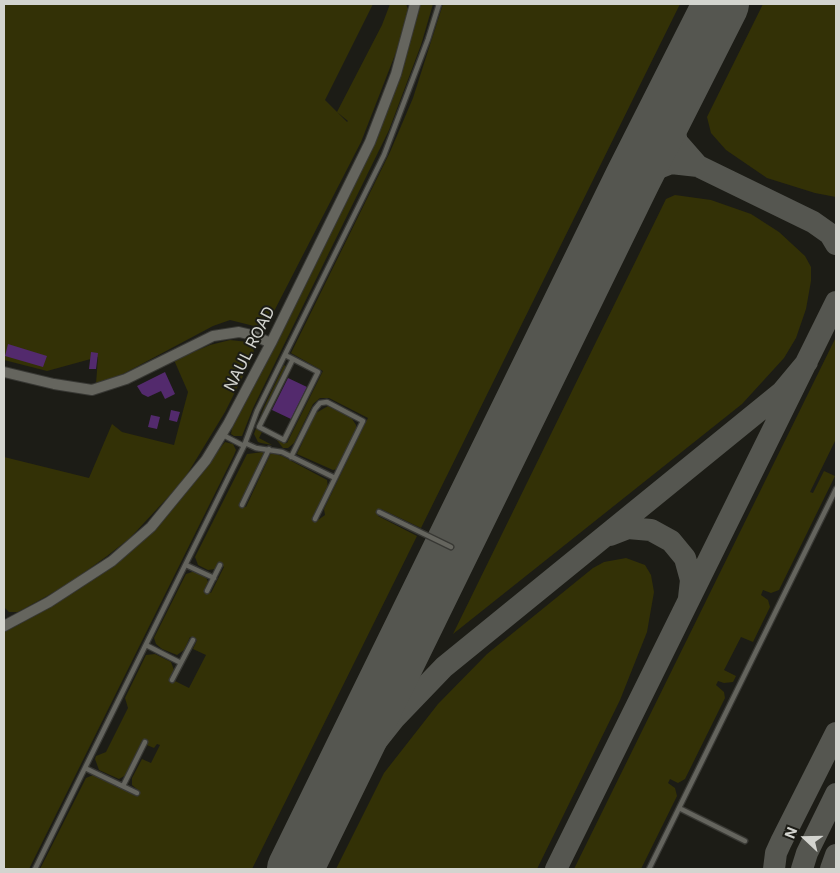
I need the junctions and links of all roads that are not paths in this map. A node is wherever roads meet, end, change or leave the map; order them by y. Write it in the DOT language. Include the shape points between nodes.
graph roads {
  1 [pos="415,4"];
  2 [pos="439,4"];
  3 [pos="271,343"];
  4 [pos="285,355"];
  5 [pos="293,359"];
  6 [pos="4,372"];
  7 [pos="221,435"];
  8 [pos="244,444"];
  9 [pos="269,449"];
  10 [pos="291,457"];
  11 [pos="335,478"];
  12 [pos="836,489"];
  13 [pos="242,505"];
  14 [pos="379,512"];
  15 [pos="315,519"];
  16 [pos="451,547"];
  17 [pos="186,565"];
  18 [pos="220,565"];
  19 [pos="214,578"];
  20 [pos="207,592"];
  21 [pos="4,626"];
  22 [pos="193,640"];
  23 [pos="146,645"];
  24 [pos="181,663"];
  25 [pos="172,680"];
  26 [pos="145,742"];
  27 [pos="85,768"];
  28 [pos="123,786"];
  29 [pos="137,793"];
  30 [pos="679,808"];
  31 [pos="745,841"];
  32 [pos="35,869"];
  33 [pos="649,869"];
  1 -- 3 [label="street, NAUL ROAD" via="396,74 373,133"];
  2 -- 4 [label="lane" via="384,155"];
  3 -- 6 [label="street" via="238,332 213,336 126,379 92,390"];
  3 -- 7 [label="street, NAUL ROAD"];
  4 -- 5 [label="lane"];
  4 -- 8 [label="lane"];
  5 -- 5 [label="lane" via="318,372 284,440 259,427"];
  7 -- 8 [label="lane"];
  7 -- 21 [label="street, NAUL ROAD" via="185,488 151,527 112,561 49,602"];
  8 -- 9 [label="lane"];
  8 -- 17 [label="lane"];
  9 -- 10 [label="lane"];
  9 -- 13 [label="lane"];
  10 -- 11 [label="lane"];
  10 -- 11 [label="lane" via="314,409 327,402 363,421"];
  11 -- 15 [label="lane"];
  12 -- 30 [label="lane"];
  14 -- 16 [label="lane"];
  17 -- 19 [label="lane"];
  17 -- 23 [label="lane"];
  18 -- 19 [label="lane"];
  19 -- 20 [label="lane"];
  22 -- 24 [label="lane"];
  23 -- 24 [label="lane"];
  23 -- 27 [label="lane"];
  24 -- 25 [label="lane"];
  26 -- 28 [label="lane"];
  27 -- 28 [label="lane"];
  27 -- 32 [label="lane"];
  28 -- 29 [label="lane"];
  30 -- 31 [label="lane"];
  30 -- 33 [label="lane"];
}
